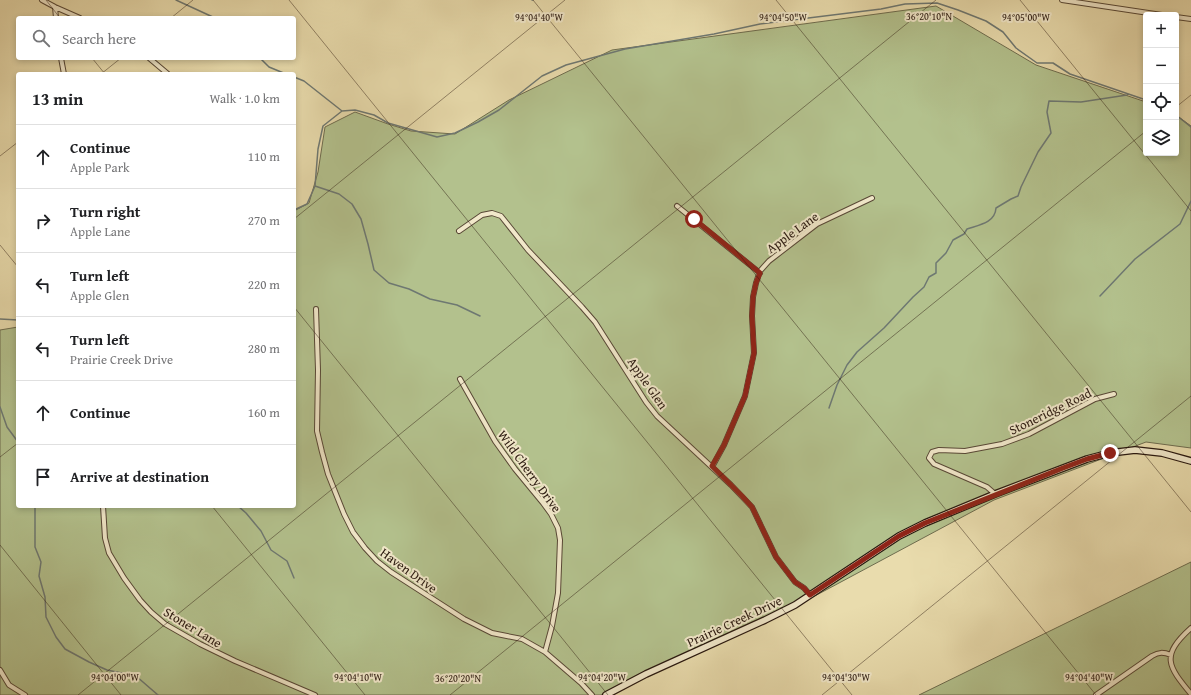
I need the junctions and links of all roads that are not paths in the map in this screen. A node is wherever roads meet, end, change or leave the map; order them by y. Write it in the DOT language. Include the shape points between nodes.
graph roads {
  1 [pos="42,0"];
  2 [pos="1062,0"];
  3 [pos="55,7"];
  4 [pos="1143,12"];
  5 [pos="56,16"];
  6 [pos="75,16"];
  7 [pos="1179,17"];
  8 [pos="1191,19"];
  9 [pos="60,60"];
  10 [pos="151,60"];
  11 [pos="64,72"];
  12 [pos="166,72"];
  13 [pos="872,198"];
  14 [pos="677,206"];
  15 [pos="459,231"];
  16 [pos="760,273"];
  17 [pos="316,309"];
  18 [pos="460,379"];
  19 [pos="1114,394"];
  20 [pos="1191,461"];
  21 [pos="712,466"];
  22 [pos="995,494"];
  23 [pos="103,508"];
  24 [pos="810,595"];
  25 [pos="1191,628"];
  26 [pos="545,652"];
  27 [pos="1171,655"];
  28 [pos="0,670"];
  29 [pos="1191,694"];
  30 [pos="25,695"];
  31 [pos="315,695"];
  32 [pos="592,695"];
  33 [pos="606,695"];
  34 [pos="1096,695"];
  1 -- 3 [label="street"];
  2 -- 4 [label="street"];
  3 -- 5 [label="street"];
  3 -- 6 [label="street"];
  7 -- 8 [label="street"];
  9 -- 11 [label="street"];
  10 -- 12 [label="street"];
  13 -- 16 [label="street, Apple Lane" via="817,224 769,261"];
  14 -- 16 [label="street"];
  15 -- 21 [label="street, Apple Glen" via="482,215 492,213 501,216 528,250 595,322 646,402"];
  16 -- 21 [label="street, Apple Lane" via="753,297 754,353 745,396"];
  17 -- 26 [label="street, Haven Drive" via="318,431 328,474 353,532 377,561 450,611 492,633 522,639"];
  18 -- 26 [label="street, Wild Cherry Drive" via="495,441 551,514 558,528 558,593"];
  19 -- 22 [label="street, Stoneridge Road" via="1095,399 1016,440 965,451 932,452 929,458 934,464 987,487"];
  20 -- 22 [label="main road, Prairie Creek Drive" via="1162,453 1135,450 1110,453 1087,459"];
  21 -- 24 [label="street, Apple Glen" via="752,507 776,557 795,582"];
  22 -- 24 [label="main road, Prairie Creek Drive" via="899,536"];
  23 -- 31 [label="street, Stoner Lane" via="105,538 109,553 124,578 151,612 165,624 206,647"];
  24 -- 33 [label="main road, Prairie Creek Drive" via="765,620"];
  25 -- 27 [label="street" via="1176,644"];
  26 -- 32 [label="street, Haven Drive"];
  27 -- 29 [label="street" via="1173,671"];
  27 -- 34 [label="street" via="1159,652"];
  28 -- 30 [label="street" via="9,685"];
}
